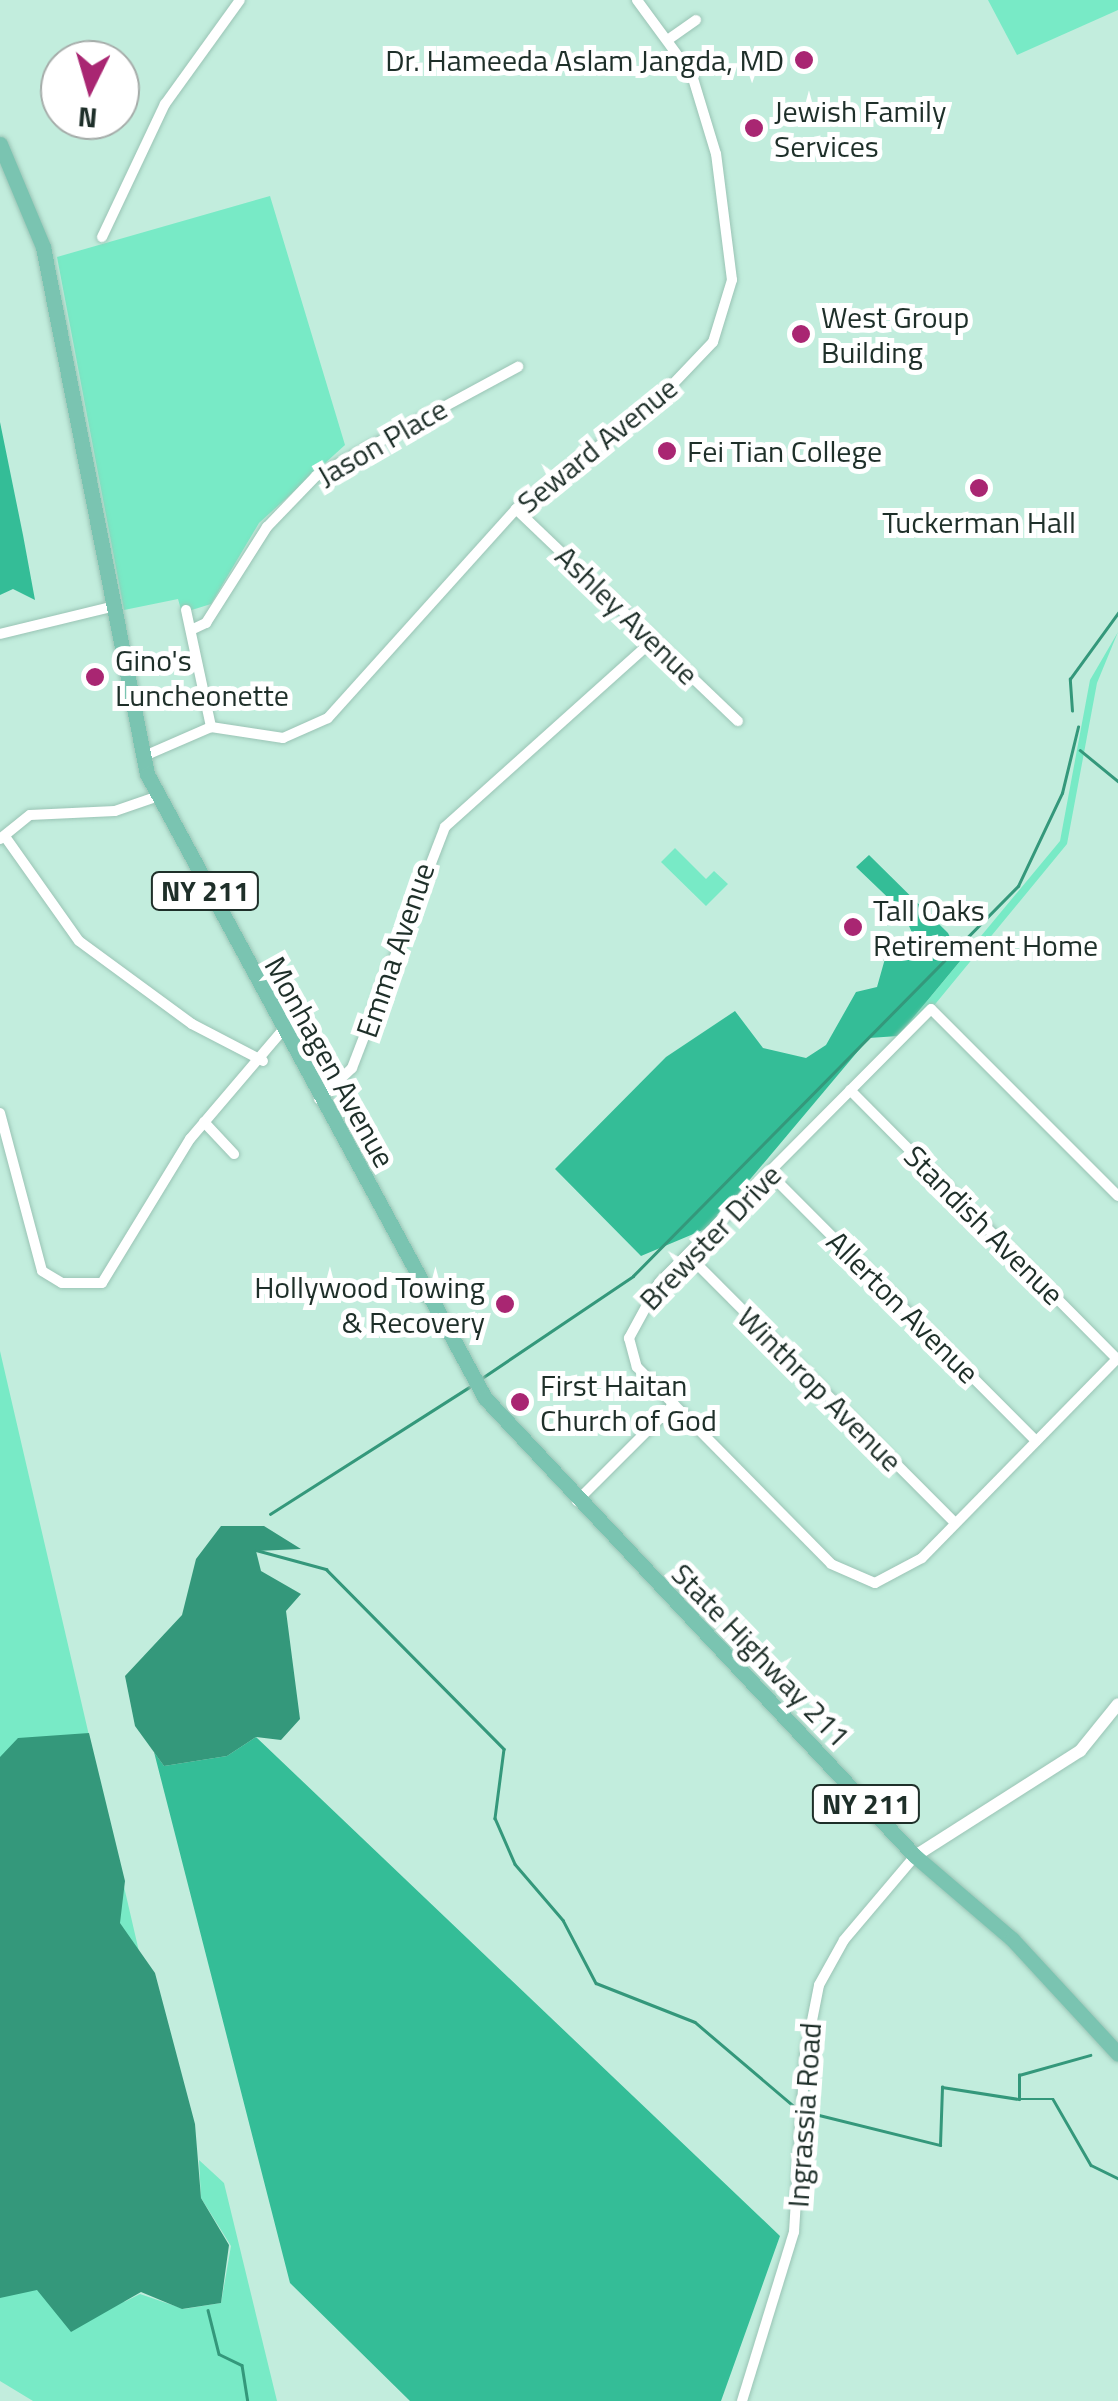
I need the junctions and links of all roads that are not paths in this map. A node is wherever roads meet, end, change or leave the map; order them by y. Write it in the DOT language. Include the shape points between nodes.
graph roads {
  1 [pos="240,0"];
  2 [pos="636,0"];
  3 [pos="696,20"];
  4 [pos="670,39"];
  5 [pos="0,144"];
  6 [pos="102,237"];
  7 [pos="518,368"];
  8 [pos="516,509"];
  9 [pos="111,606"];
  10 [pos="186,610"];
  11 [pos="191,630"];
  12 [pos="0,634"];
  13 [pos="652,642"];
  14 [pos="738,721"];
  15 [pos="211,726"];
  16 [pos="142,756"];
  17 [pos="156,797"];
  18 [pos="3,839"];
  19 [pos="281,1032"];
  20 [pos="263,1061"];
  21 [pos="850,1090"];
  22 [pos="319,1099"];
  23 [pos="0,1113"];
  24 [pos="204,1122"];
  25 [pos="234,1154"];
  26 [pos="770,1174"];
  27 [pos="1118,1196"];
  28 [pos="688,1255"];
  29 [pos="1117,1358"];
  30 [pos="674,1404"];
  31 [pos="1036,1441"];
  32 [pos="576,1501"];
  33 [pos="954,1522"];
  34 [pos="620,1546"];
  35 [pos="1118,1704"];
  36 [pos="916,1856"];
  37 [pos="1118,2054"];
  38 [pos="742,2401"];
  1 -- 6 [label="street" via="172,92"];
  2 -- 4 [label="street, Seward Avenue"];
  3 -- 4 [label="street"];
  4 -- 8 [label="street, Seward Avenue" via="698,88 716,154 732,264 724,318 664,395"];
  5 -- 9 [label="main road, Monhagen Avenue / NY 211" via="43,247"];
  7 -- 11 [label="street, Jason Place" via="316,476 267,526 206,623"];
  8 -- 13 [label="street, Ashley Avenue"];
  8 -- 15 [label="street, Seward Avenue" via="328,718 283,738"];
  9 -- 12 [label="street"];
  9 -- 16 [label="main road, Monhagen Avenue / NY 211"];
  10 -- 11 [label="street"];
  11 -- 15 [label="street"];
  13 -- 14 [label="street, Ashley Avenue"];
  13 -- 22 [label="street, Emma Avenue" via="445,826 352,1068"];
  15 -- 16 [label="street"];
  16 -- 17 [label="main road, Monhagen Avenue / NY 211"];
  17 -- 18 [label="street" via="115,811 30,815"];
  17 -- 19 [label="main road, Monhagen Avenue / NY 211"];
  18 -- 20 [label="street" via="79,941 154,987 192,1024"];
  19 -- 20 [label="street"];
  19 -- 22 [label="main road, Monhagen Avenue / NY 211"];
  20 -- 24 [label="street"];
  21 -- 26 [label="street, Brewster Drive"];
  21 -- 27 [label="street, Brewster Drive" via="932,1009"];
  21 -- 29 [label="street, Standish Avenue"];
  22 -- 32 [label="main road, Monhagen Avenue / NY 211" via="485,1398"];
  23 -- 24 [label="street" via="37,1260 62,1283 110,1278"];
  24 -- 25 [label="street"];
  26 -- 28 [label="street, Brewster Drive"];
  26 -- 31 [label="street, Allerton Avenue"];
  28 -- 30 [label="street, Brewster Drive" via="630,1330 637,1367"];
  28 -- 33 [label="street, Winthrop Avenue"];
  29 -- 31 [label="street, Brewster Drive"];
  30 -- 32 [label="street"];
  30 -- 33 [label="street, Brewster Drive" via="860,1583 902,1572"];
  31 -- 33 [label="street, Brewster Drive"];
  32 -- 34 [label="main road, Monhagen Avenue / NY 211"];
  34 -- 36 [label="main road, State Highway 211 / NY 211"];
  35 -- 36 [label="street" via="1080,1751"];
  36 -- 37 [label="main road, State Highway 211 / NY 211" via="1073,2000"];
  36 -- 38 [label="street, Ingrassia Road" via="844,1940 819,1985 805,2056 794,2232"];
}
